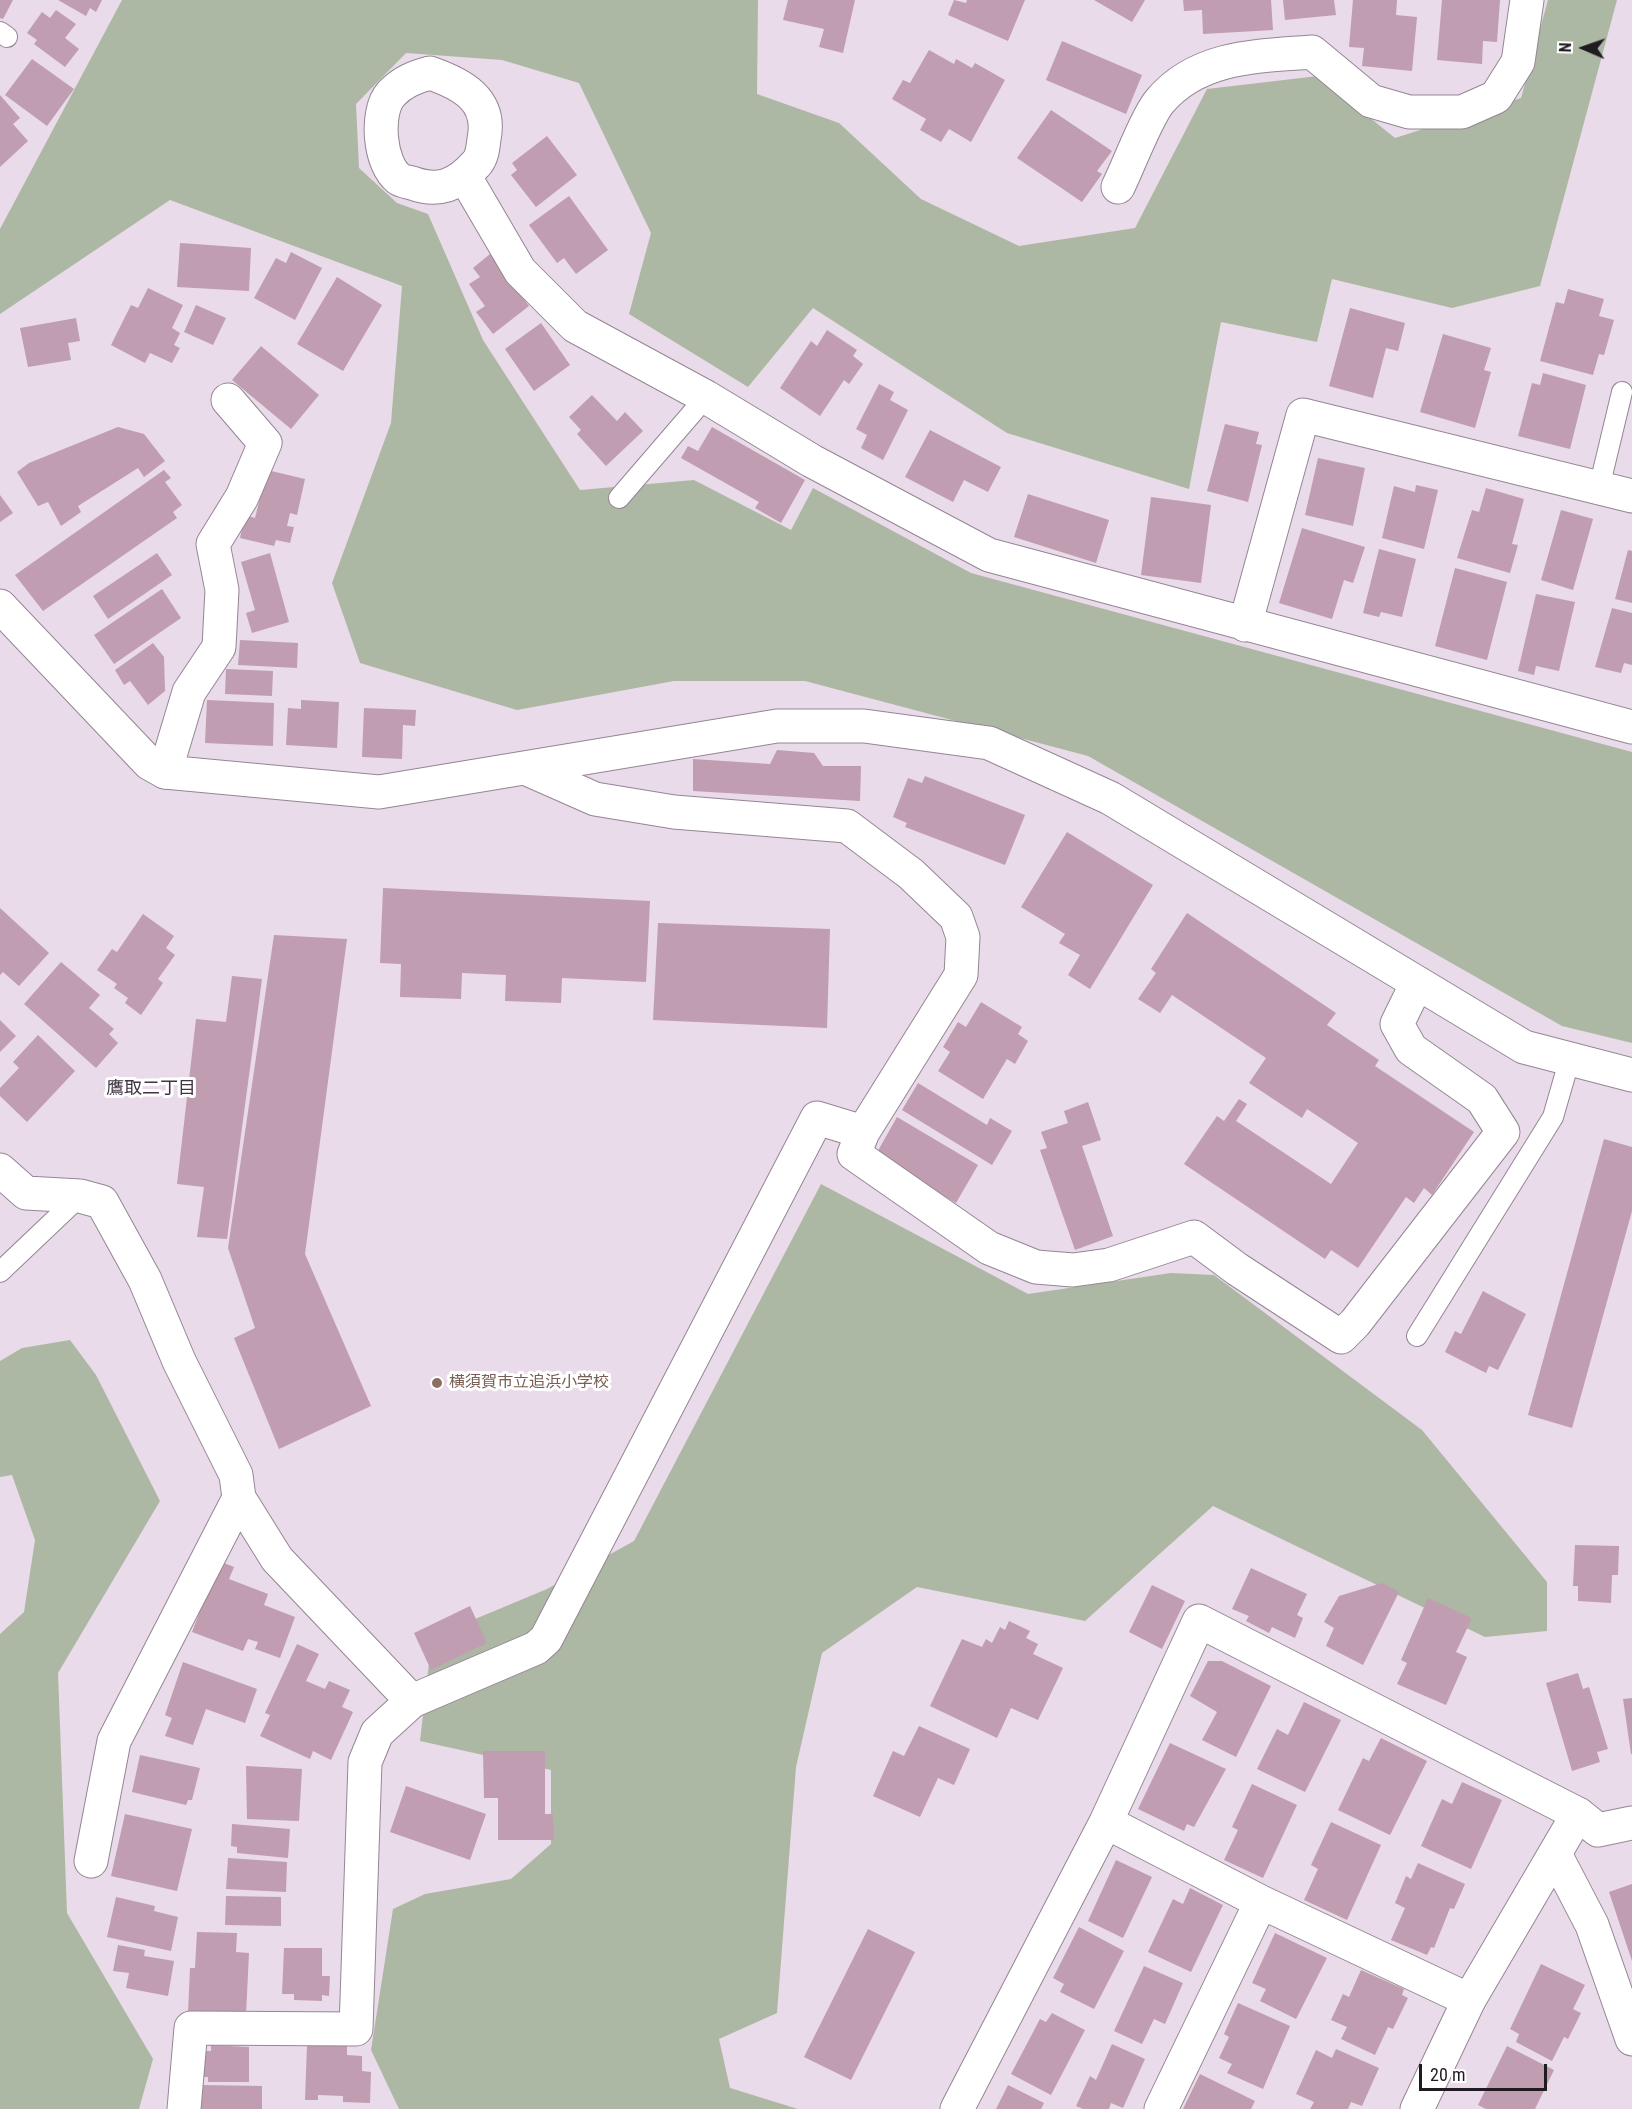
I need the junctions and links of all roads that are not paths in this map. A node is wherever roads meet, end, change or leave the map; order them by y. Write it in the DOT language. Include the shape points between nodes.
graph roads {
  1 [pos="1527,0"];
  2 [pos="465,177"];
  3 [pos="1118,187"];
  4 [pos="1622,392"];
  5 [pos="706,397"];
  6 [pos="228,400"];
  7 [pos="1599,488"];
  8 [pos="1632,496"];
  9 [pos="620,498"];
  10 [pos="0,606"];
  11 [pos="1245,625"];
  12 [pos="1632,727"];
  13 [pos="527,770"];
  14 [pos="165,772"];
  15 [pos="1417,983"];
  16 [pos="1570,1058"];
  17 [pos="1632,1075"];
  18 [pos="863,1132"];
  19 [pos="0,1170"];
  20 [pos="80,1196"];
  21 [pos="0,1272"];
  22 [pos="1417,1336"];
  23 [pos="239,1498"];
  24 [pos="412,1701"];
  25 [pos="1578,1814"];
  26 [pos="1106,1822"];
  27 [pos="1632,1823"];
  28 [pos="1555,1854"];
  29 [pos="91,1861"];
  30 [pos="1262,1902"];
  31 [pos="1469,2000"];
  32 [pos="1632,2039"];
  33 [pos="184,2109"];
  34 [pos="957,2109"];
  35 [pos="1161,2109"];
  36 [pos="1417,2109"];
  1 -- 3 [label="street" via="1518,62 1496,98 1462,112 1409,112 1371,101 1312,52 1244,57 1188,74 1158,102"];
  2 -- 5 [label="street" via="520,271 575,326"];
  4 -- 7 [label="lane"];
  5 -- 9 [label="lane"];
  5 -- 11 [label="street" via="812,461 990,555"];
  6 -- 14 [label="street" via="265,443 242,497 213,544 222,590 219,646 189,692"];
  7 -- 8 [label="street"];
  7 -- 11 [label="street" via="1303,415"];
  10 -- 14 [label="street" via="149,763"];
  11 -- 12 [label="street"];
  13 -- 14 [label="street" via="379,792"];
  13 -- 15 [label="street" via="777,726 864,726 989,743 1110,798"];
  13 -- 18 [label="street" via="595,799 674,812 847,826 911,874 956,917 963,937 961,975"];
  15 -- 16 [label="street" via="1524,1047"];
  15 -- 18 [label="street" via="1397,1024 1411,1049 1482,1099 1503,1132 1341,1336 1194,1237 1109,1265 1072,1270 1036,1268 988,1248 854,1154"];
  16 -- 17 [label="street"];
  16 -- 22 [label="lane" via="1553,1117"];
  18 -- 24 [label="street" via="817,1118 546,1639 536,1648"];
  19 -- 20 [label="street" via="26,1193"];
  20 -- 21 [label="lane"];
  20 -- 23 [label="street" via="102,1202 145,1280 179,1361 236,1475"];
  23 -- 24 [label="street" via="278,1559"];
  23 -- 29 [label="street" via="114,1741"];
  24 -- 33 [label="street" via="377,1733 365,1762 356,2030 191,2028"];
  25 -- 26 [label="street" via="1199,1622"];
  25 -- 27 [label="street" via="1598,1830"];
  25 -- 28 [label="street"];
  26 -- 30 [label="street"];
  26 -- 34 [label="street"];
  28 -- 31 [label="street"];
  28 -- 32 [label="street" via="1592,1925"];
  30 -- 31 [label="street"];
  30 -- 35 [label="street"];
  31 -- 36 [label="street"];
}
